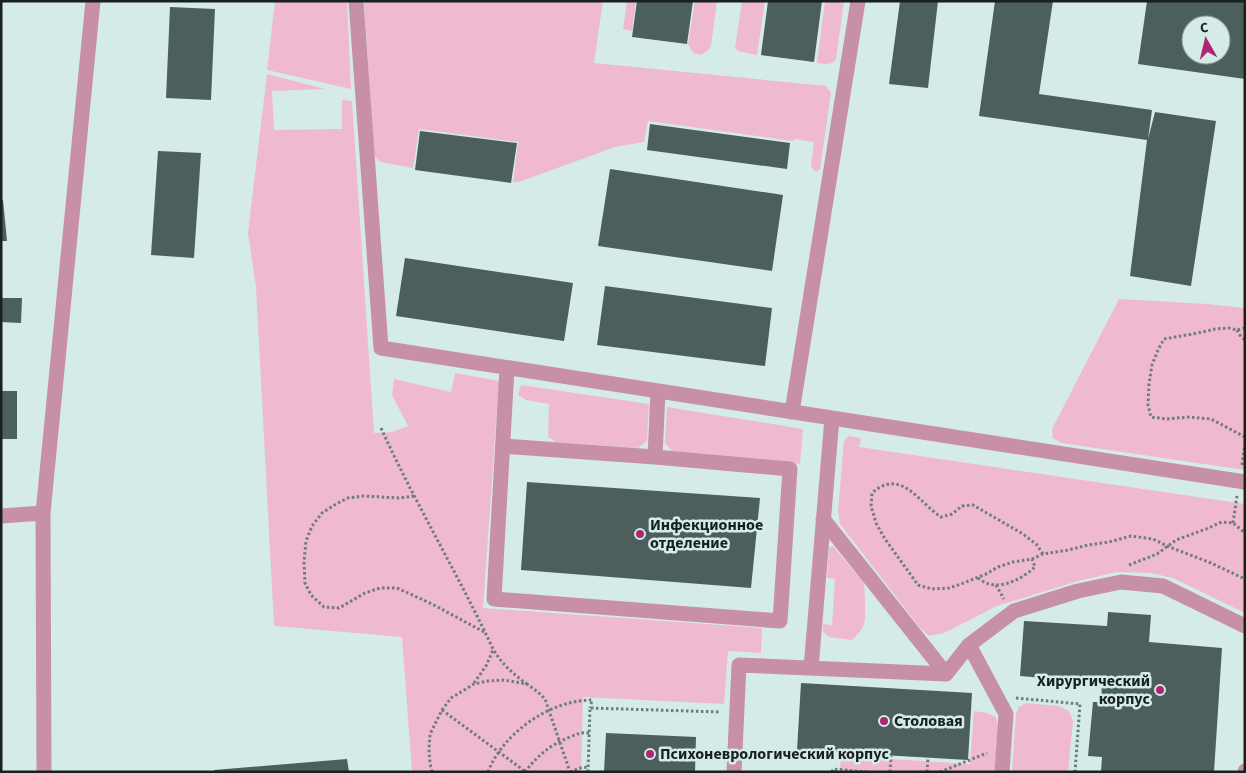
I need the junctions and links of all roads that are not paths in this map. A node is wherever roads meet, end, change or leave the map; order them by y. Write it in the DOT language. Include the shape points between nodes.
graph roads {
  1 [pos="93,1"];
  2 [pos="356,1"];
  3 [pos="858,1"];
  4 [pos="507,368"];
  5 [pos="658,391"];
  6 [pos="792,412"];
  7 [pos="832,418"];
  8 [pos="503,446"];
  9 [pos="655,457"];
  10 [pos="1242,482"];
  11 [pos="43,513"];
  12 [pos="1,516"];
  13 [pos="823,519"];
  14 [pos="1245,626"];
  15 [pos="969,645"];
  16 [pos="811,668"];
  17 [pos="946,674"];
  18 [pos="44,772"];
  19 [pos="734,772"];
  20 [pos="1002,772"];
  1 -- 11 [label="street"];
  2 -- 4 [label="street" via="381,348"];
  3 -- 6 [label="street"];
  4 -- 5 [label="street"];
  4 -- 8 [label="street"];
  5 -- 6 [label="street"];
  5 -- 9 [label="street"];
  6 -- 7 [label="street"];
  7 -- 10 [label="street"];
  7 -- 13 [label="street"];
  8 -- 9 [label="street"];
  8 -- 9 [label="street" via="494,599 780,621 790,469"];
  11 -- 12 [label="street"];
  11 -- 18 [label="street"];
  13 -- 16 [label="street"];
  13 -- 17 [label="street"];
  14 -- 15 [label="street" via="1163,586 1121,582 1078,591 1014,611"];
  15 -- 17 [label="street"];
  15 -- 20 [label="street" via="1006,714"];
  16 -- 17 [label="street"];
  16 -- 19 [label="street" via="739,665"];
}
